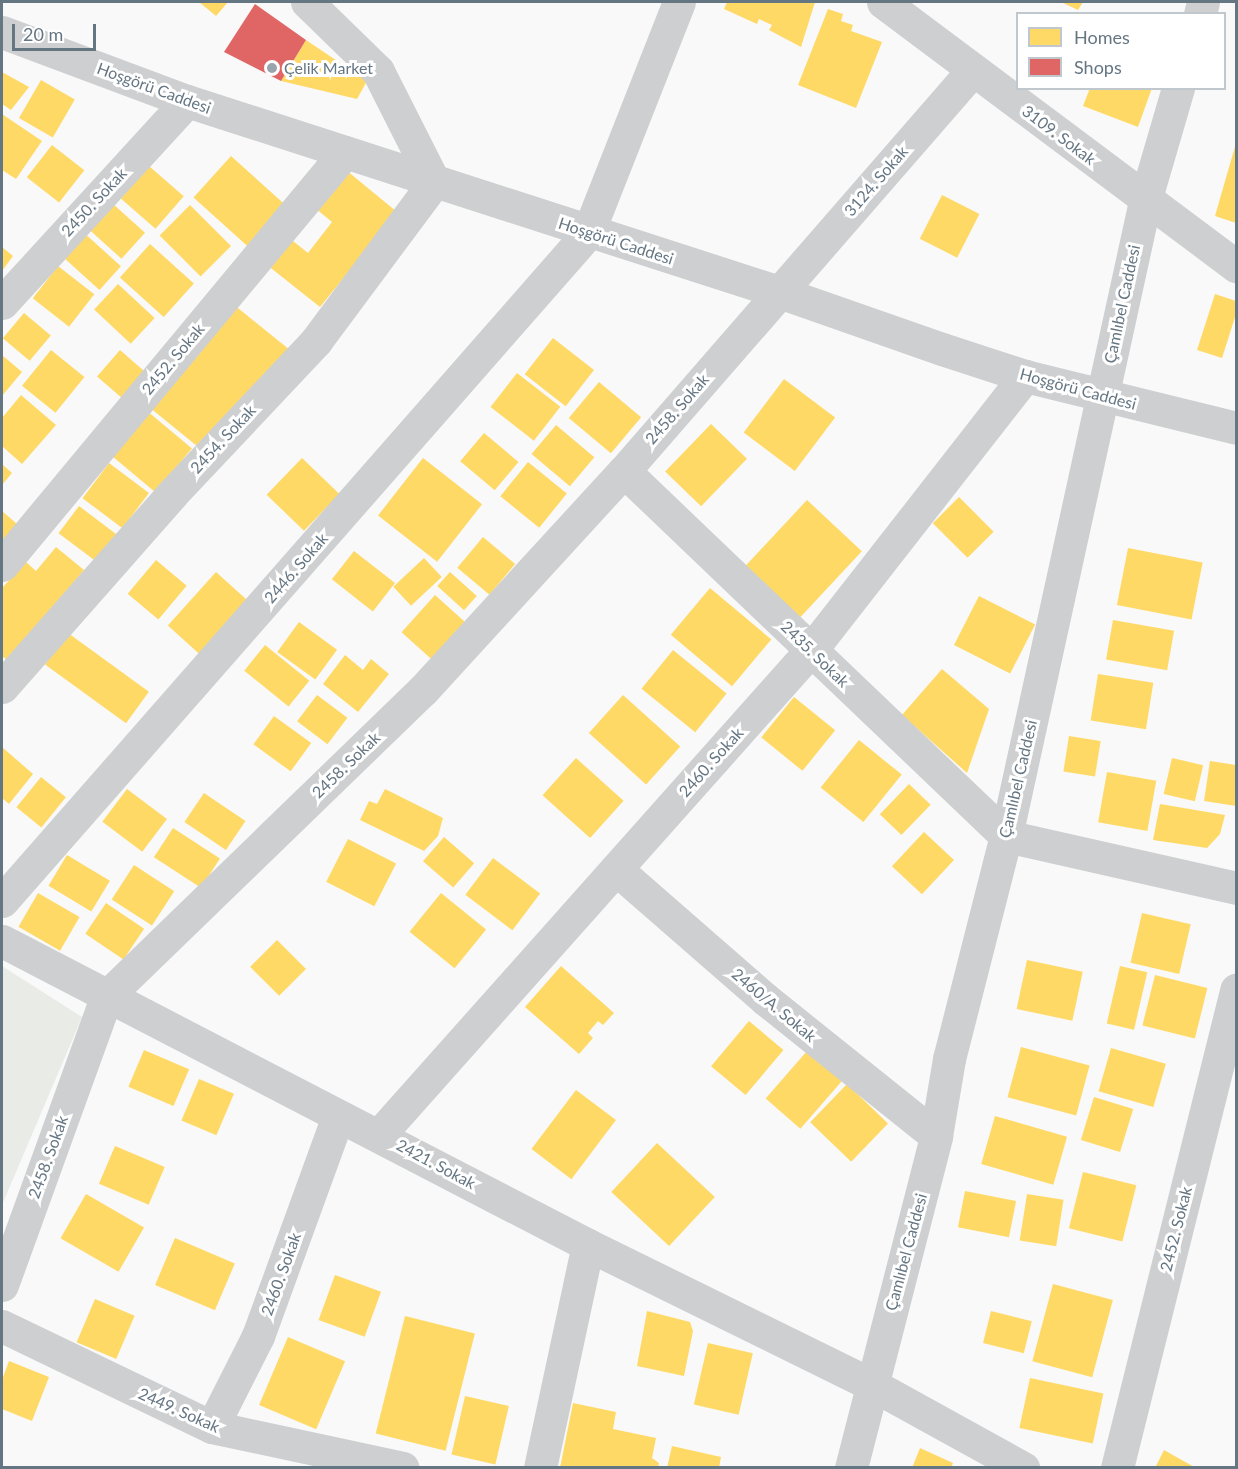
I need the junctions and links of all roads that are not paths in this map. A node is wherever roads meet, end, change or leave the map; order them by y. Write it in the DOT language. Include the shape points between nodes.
graph roads {
  1 [pos="307,2"];
  2 [pos="679,2"];
  3 [pos="883,2"];
  4 [pos="2,32"];
  5 [pos="973,69"];
  6 [pos="1177,90"];
  7 [pos="187,101"];
  8 [pos="345,152"];
  9 [pos="434,182"];
  10 [pos="1145,201"];
  11 [pos="588,233"];
  12 [pos="1236,266"];
  13 [pos="779,292"];
  14 [pos="2,303"];
  15 [pos="1025,376"];
  16 [pos="1102,396"];
  17 [pos="1236,428"];
  18 [pos="624,471"];
  19 [pos="2,565"];
  20 [pos="811,650"];
  21 [pos="2,687"];
  22 [pos="1006,836"];
  23 [pos="616,869"];
  24 [pos="1236,888"];
  25 [pos="2,901"];
  26 [pos="2,941"];
  27 [pos="1236,990"];
  28 [pos="106,997"];
  29 [pos="338,1116"];
  30 [pos="379,1135"];
  31 [pos="936,1136"];
  32 [pos="588,1245"];
  33 [pos="2,1285"];
  34 [pos="2,1326"];
  35 [pos="871,1384"];
  36 [pos="212,1427"];
  37 [pos="403,1467"];
  38 [pos="540,1467"];
  39 [pos="851,1467"];
  40 [pos="1023,1467"];
  41 [pos="1117,1467"];
  1 -- 9 [label="street" via="378,71"];
  2 -- 11 [label="street, 2446. Sokak"];
  3 -- 5 [label="street, 3109. Sokak"];
  4 -- 7 [label="street, Hoşgörü Caddesi"];
  5 -- 10 [label="street, 3109. Sokak"];
  5 -- 13 [label="street, 3124. Sokak"];
  6 -- 10 [label="street, Çamlıbel Caddesi"];
  7 -- 8 [label="street, Hoşgörü Caddesi"];
  7 -- 14 [label="street, 2450. Sokak"];
  8 -- 9 [label="street, Hoşgörü Caddesi"];
  8 -- 19 [label="street, 2452. Sokak"];
  9 -- 11 [label="street, Hoşgörü Caddesi"];
  9 -- 21 [label="street, 2454. Sokak" via="316,341 171,495"];
  10 -- 12 [label="street, 3109. Sokak"];
  10 -- 16 [label="street, Çamlıbel Caddesi"];
  11 -- 13 [label="street, Hoşgörü Caddesi"];
  11 -- 25 [label="street, 2446. Sokak"];
  13 -- 15 [label="street, Hoşgörü Caddesi"];
  13 -- 18 [label="street, 2458. Sokak"];
  15 -- 16 [label="street, Hoşgörü Caddesi"];
  15 -- 20 [label="street, 2460. Sokak"];
  16 -- 17 [label="street, Hoşgörü Caddesi"];
  16 -- 22 [label="street, Çamlıbel Caddesi"];
  18 -- 20 [label="street, 2435. Sokak"];
  18 -- 28 [label="street, 2458. Sokak" via="423,690"];
  20 -- 22 [label="street, 2435. Sokak"];
  20 -- 23 [label="street, 2460. Sokak"];
  22 -- 24 [label="street"];
  22 -- 31 [label="street, Çamlıbel Caddesi" via="949,1059"];
  23 -- 30 [label="street, 2460. Sokak"];
  23 -- 31 [label="street, 2460/A. Sokak" via="765,999"];
  26 -- 28 [label="street, 2421. Sokak"];
  27 -- 41 [label="street, 2452. Sokak"];
  28 -- 29 [label="street, 2421. Sokak"];
  28 -- 33 [label="street, 2458. Sokak"];
  29 -- 30 [label="street, 2421. Sokak"];
  29 -- 36 [label="street, 2460. Sokak" via="258,1336"];
  30 -- 32 [label="street, 2421. Sokak"];
  31 -- 35 [label="street, Çamlıbel Caddesi"];
  32 -- 35 [label="street, 2421. Sokak"];
  32 -- 38 [label="street"];
  34 -- 36 [label="street, 2449. Sokak"];
  35 -- 39 [label="street, Çamlıbel Caddesi"];
  35 -- 40 [label="street, 2421. Sokak"];
  36 -- 37 [label="street, 2449. Sokak"];
}
